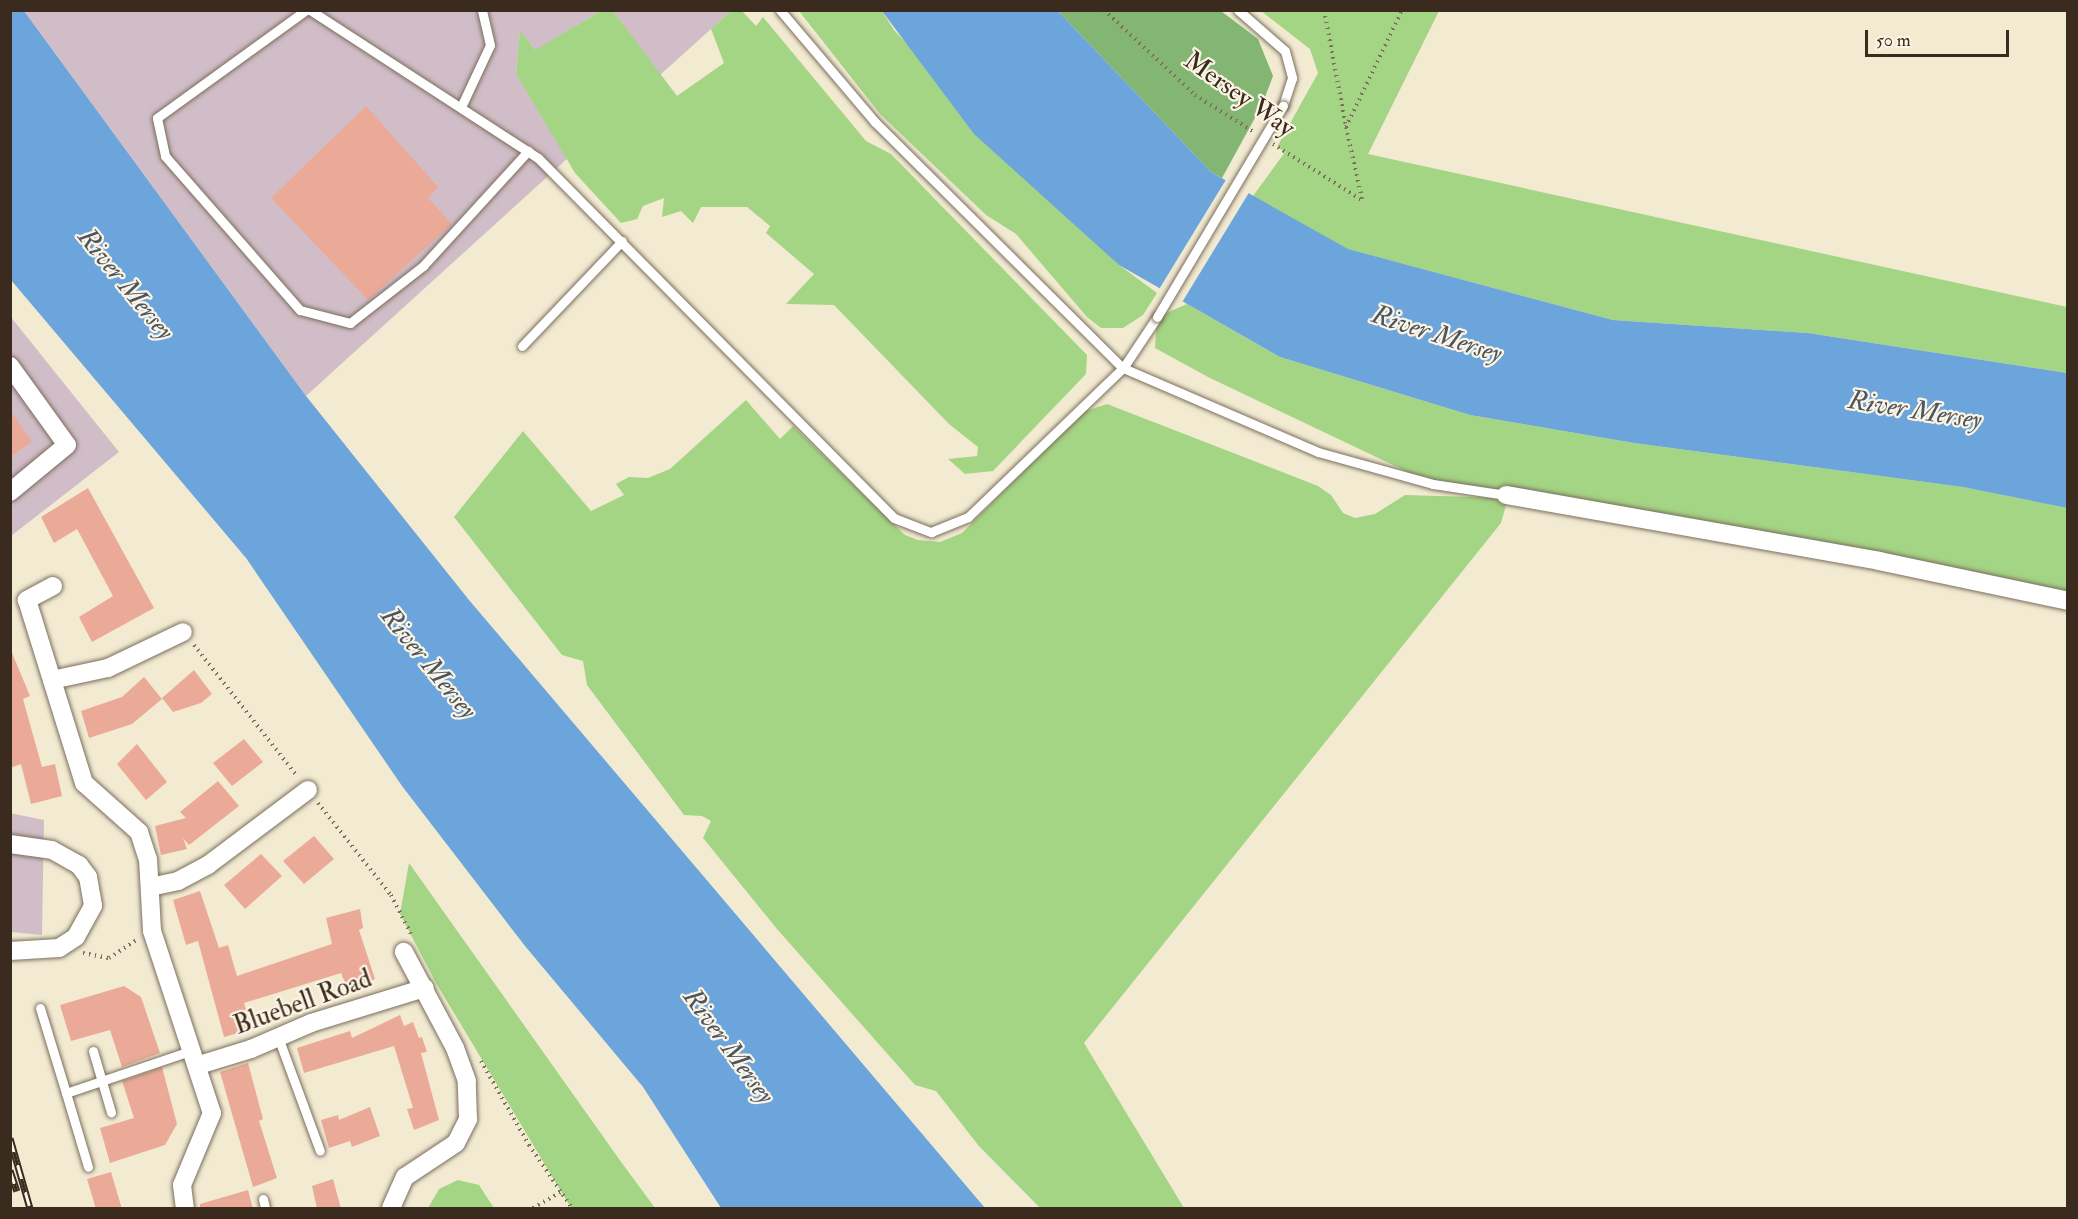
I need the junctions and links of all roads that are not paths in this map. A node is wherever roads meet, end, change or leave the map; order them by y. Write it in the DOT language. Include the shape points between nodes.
graph roads {
  1 [pos="308,10"];
  2 [pos="482,10"];
  3 [pos="780,10"];
  4 [pos="1238,10"];
  5 [pos="461,107"];
  6 [pos="528,151"];
  7 [pos="622,241"];
  8 [pos="522,346"];
  9 [pos="10,366"];
  10 [pos="1123,368"];
  11 [pos="10,492"];
  12 [pos="1506,495"];
  13 [pos="53,586"];
  14 [pos="2067,601"];
  15 [pos="183,632"];
  16 [pos="52,680"];
  17 [pos="308,790"];
  18 [pos="10,844"];
  19 [pos="150,887"];
  20 [pos="410,948"];
  21 [pos="10,951"];
  22 [pos="425,988"];
  23 [pos="40,1008"];
  24 [pos="278,1037"];
  25 [pos="93,1051"];
  26 [pos="196,1058"];
  27 [pos="102,1081"];
  28 [pos="66,1093"];
  29 [pos="111,1112"];
  30 [pos="320,1151"];
  31 [pos="88,1167"];
  32 [pos="185,1209"];
  33 [pos="391,1209"];
  1 -- 5 [label="lane"];
  1 -- 6 [label="lane" via="157,118 165,156 300,310 350,323 423,266"];
  2 -- 5 [label="lane" via="490,45"];
  3 -- 10 [label="lane" via="875,122"];
  4 -- 10 [label="lane, bridge" via="1285,51 1292,78 1283,106"];
  5 -- 6 [label="lane"];
  6 -- 7 [label="lane"];
  7 -- 8 [label="lane"];
  7 -- 10 [label="lane" via="894,518 931,532 968,517"];
  9 -- 11 [label="street" via="67,444"];
  10 -- 12 [label="lane" via="1318,452 1433,484"];
  12 -- 14 [label="street" via="1879,561"];
  13 -- 16 [label="street" via="27,600"];
  15 -- 16 [label="street" via="108,668"];
  16 -- 19 [label="street" via="84,783 139,832 148,860"];
  17 -- 19 [label="street" via="208,865 178,881"];
  18 -- 21 [label="street" via="67,856 88,877 93,906 76,937 59,948 34,953"];
  19 -- 26 [label="street" via="152,931"];
  20 -- 22 [label="street"];
  22 -- 24 [label="street, Bluebell Road"];
  22 -- 33 [label="street" via="467,1081 468,1119 456,1143 405,1178"];
  23 -- 28 [label="lane"];
  24 -- 26 [label="street, Bluebell Road"];
  24 -- 30 [label="lane"];
  25 -- 27 [label="lane"];
  26 -- 27 [label="lane"];
  26 -- 32 [label="street" via="212,1113 182,1185"];
  27 -- 28 [label="lane"];
  27 -- 29 [label="lane"];
  28 -- 31 [label="lane"];
}
